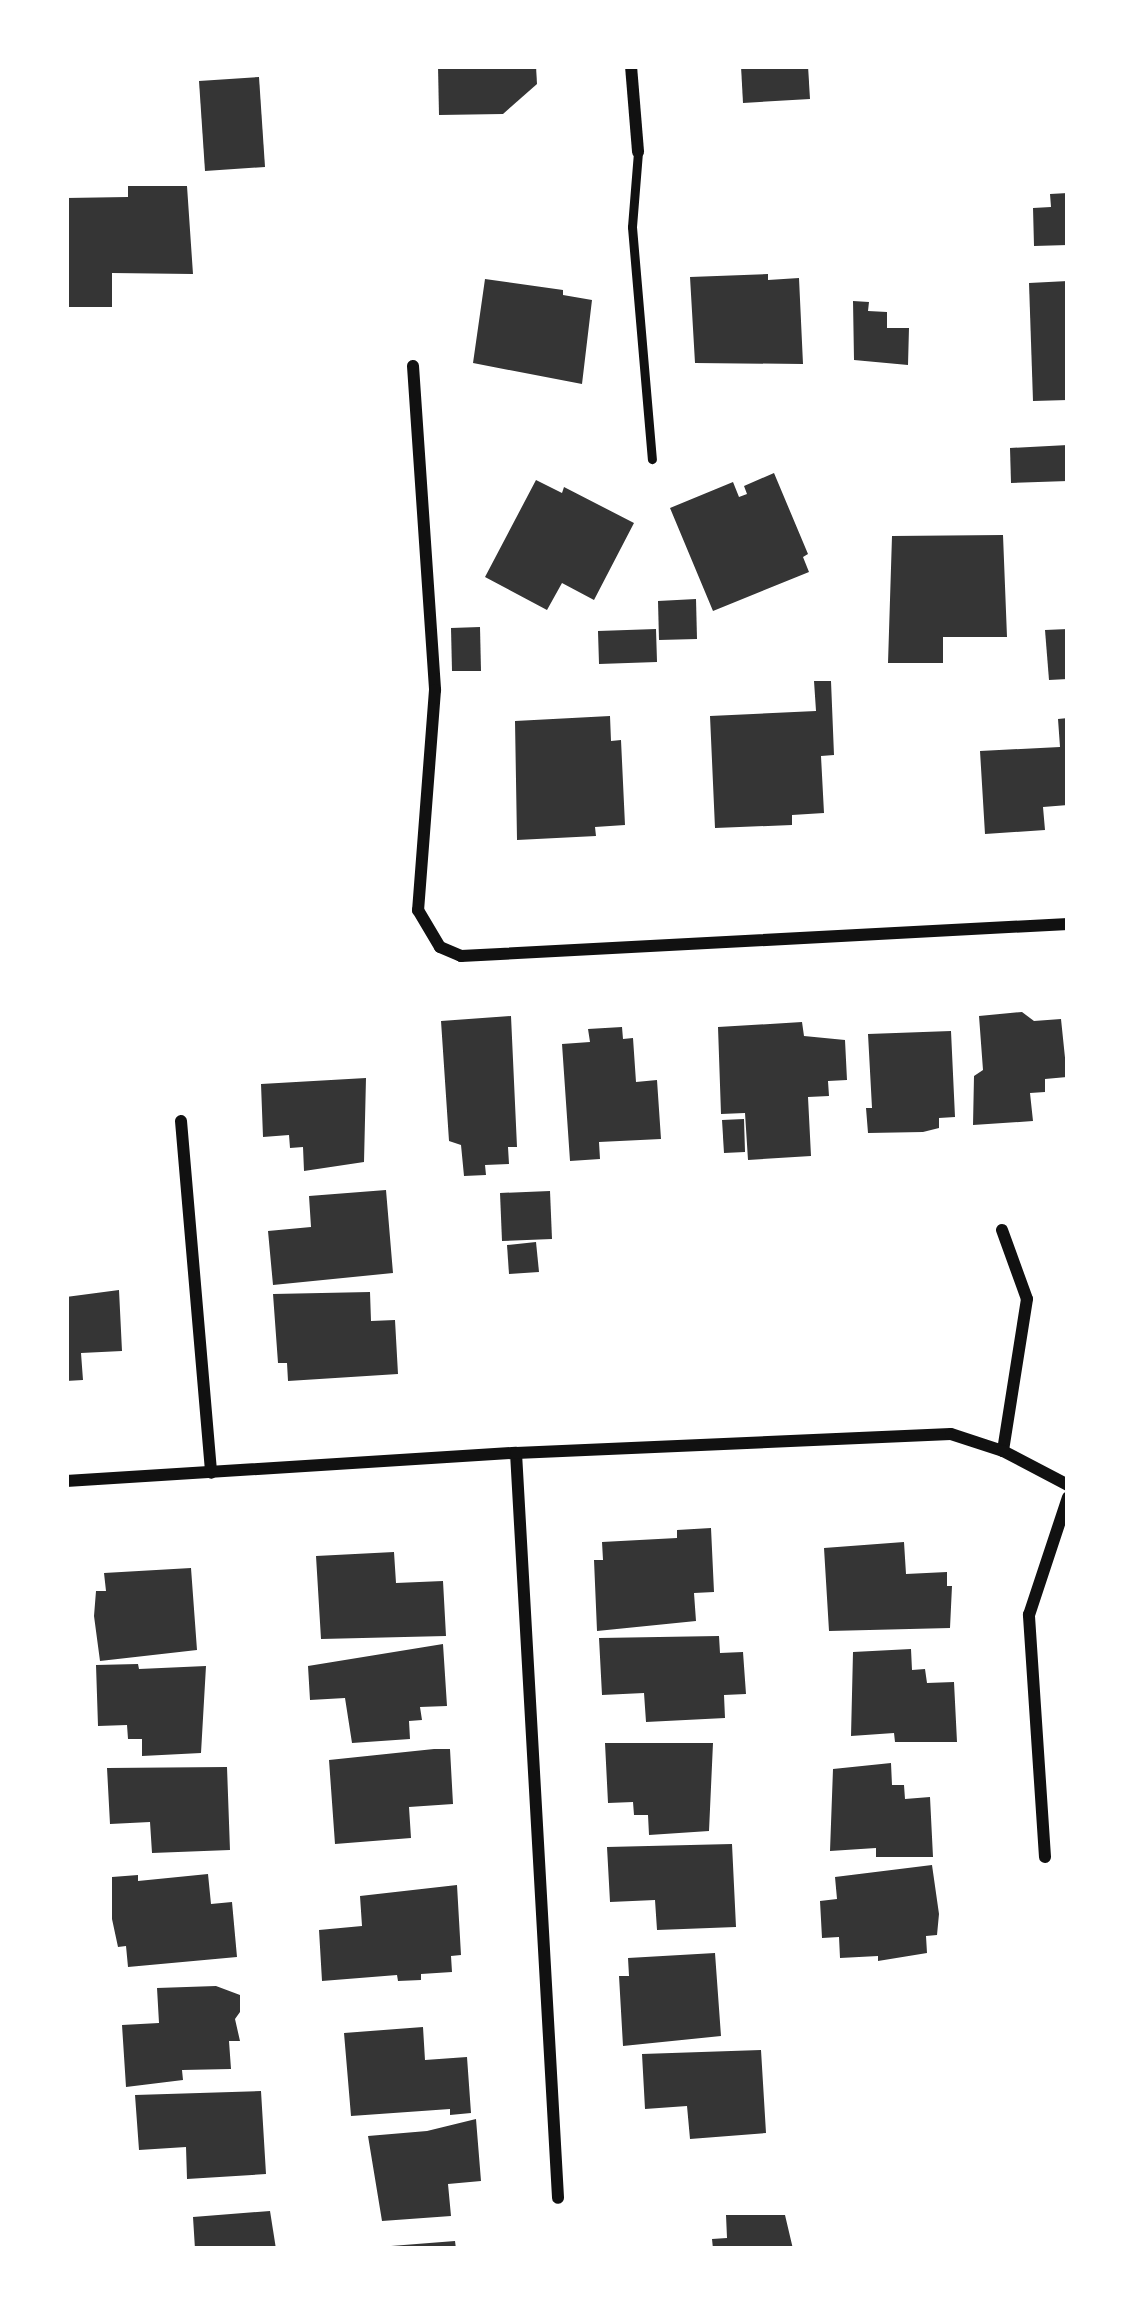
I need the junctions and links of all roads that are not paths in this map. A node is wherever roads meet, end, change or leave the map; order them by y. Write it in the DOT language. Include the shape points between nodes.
graph roads {
  1 [pos="631,66"];
  2 [pos="638,152"];
  3 [pos="413,366"];
  4 [pos="652,459"];
  5 [pos="1068,924"];
  6 [pos="181,1120"];
  7 [pos="1002,1230"];
  8 [pos="1003,1451"];
  9 [pos="516,1453"];
  10 [pos="211,1473"];
  11 [pos="66,1481"];
  12 [pos="1068,1485"];
  13 [pos="1068,1497"];
  14 [pos="1045,1857"];
  15 [pos="558,2198"];
  1 -- 2 [label="street"];
  2 -- 4 [label="lane" via="632,227"];
  3 -- 5 [label="street" via="435,690 418,910 440,947 461,956"];
  6 -- 10 [label="street"];
  7 -- 8 [label="street" via="1027,1299"];
  8 -- 9 [label="street" via="951,1434"];
  8 -- 12 [label="street"];
  9 -- 10 [label="street"];
  9 -- 15 [label="street"];
  10 -- 11 [label="street"];
  13 -- 14 [label="street" via="1029,1615"];
}
